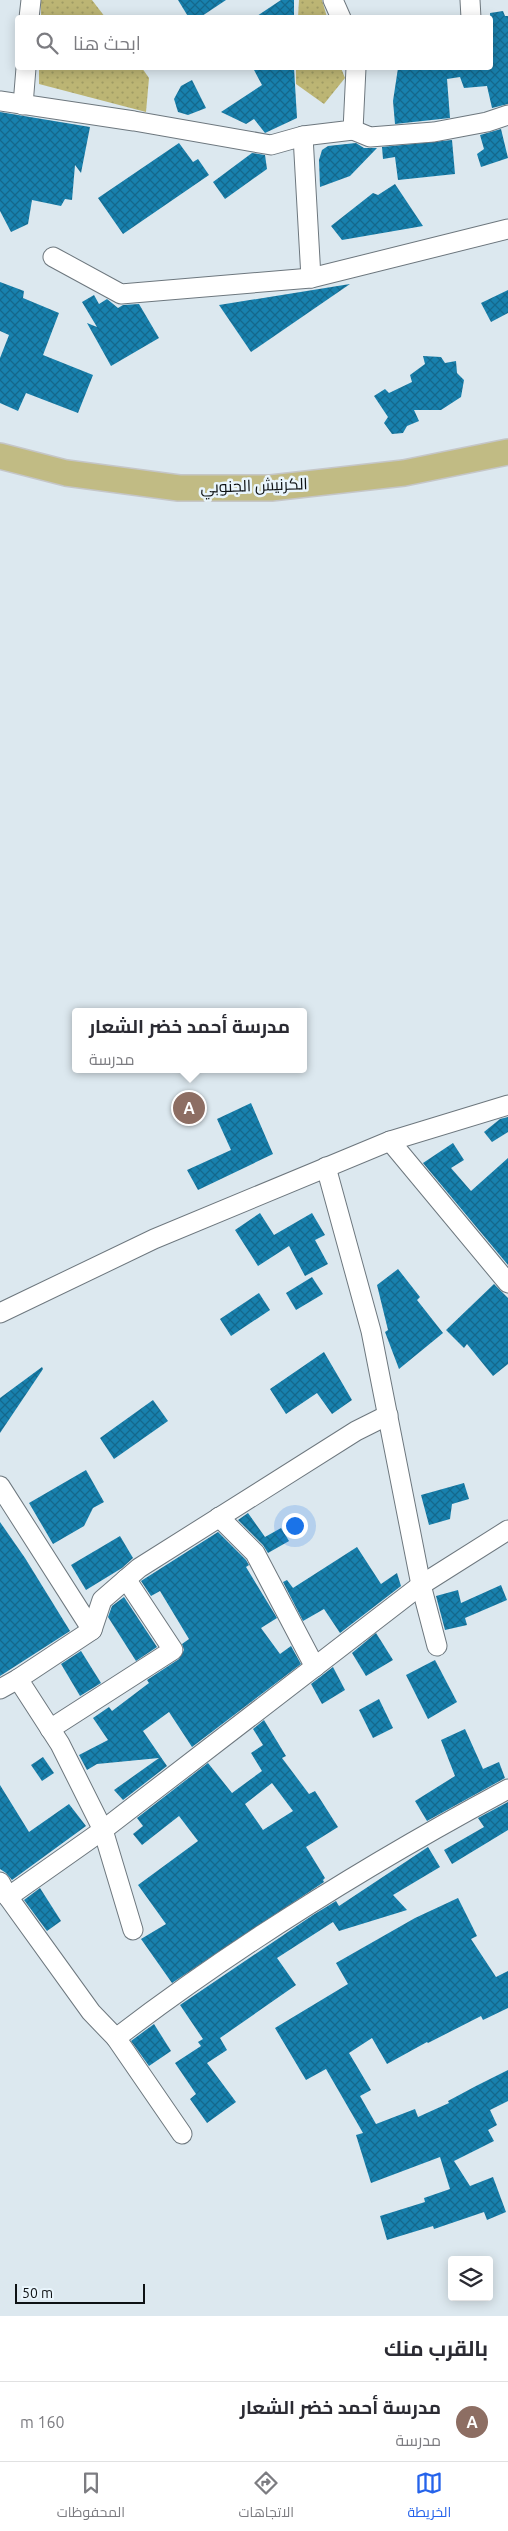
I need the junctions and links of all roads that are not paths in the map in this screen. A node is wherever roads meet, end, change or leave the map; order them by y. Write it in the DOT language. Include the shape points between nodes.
graph roads {
  1 [pos="31,0"];
  2 [pos="334,0"];
  3 [pos="470,0"];
  4 [pos="29,15"];
  5 [pos="340,15"];
  6 [pos="472,15"];
  7 [pos="26,70"];
  8 [pos="356,70"];
  9 [pos="0,101"];
  10 [pos="23,105"];
  11 [pos="508,114"];
  12 [pos="354,130"];
  13 [pos="303,136"];
  14 [pos="508,229"];
  15 [pos="53,257"];
  16 [pos="311,278"];
  17 [pos="508,452"];
  18 [pos="0,456"];
  19 [pos="508,1105"];
  20 [pos="390,1141"];
  21 [pos="326,1167"];
  22 [pos="508,1284"];
  23 [pos="0,1313"];
  24 [pos="388,1415"];
  25 [pos="0,1486"];
  26 [pos="219,1517"];
  27 [pos="508,1530"];
  28 [pos="126,1579"];
  29 [pos="421,1586"];
  30 [pos="92,1630"];
  31 [pos="437,1646"];
  32 [pos="315,1667"];
  33 [pos="18,1679"];
  34 [pos="0,1689"];
  35 [pos="50,1729"];
  36 [pos="508,1789"];
  37 [pos="103,1830"];
  38 [pos="4,1890"];
  39 [pos="133,1930"];
  40 [pos="116,2038"];
  41 [pos="182,2134"];
  1 -- 4 [label="street"];
  2 -- 5 [label="street"];
  3 -- 6 [label="street"];
  7 -- 10 [label="street"];
  8 -- 12 [label="street"];
  9 -- 10 [label="street"];
  10 -- 13 [label="street" via="271,145"];
  11 -- 12 [label="street" via="487,122 434,132 370,137"];
  12 -- 13 [label="street"];
  13 -- 16 [label="street"];
  14 -- 16 [label="street"];
  15 -- 16 [label="street" via="121,294"];
  17 -- 18 [label="main road, الكرنيش الجنوبي" via="404,473 272,488 179,488 66,473"];
  19 -- 20 [label="street"];
  20 -- 21 [label="street"];
  20 -- 22 [label="street"];
  21 -- 23 [label="street" via="154,1239"];
  21 -- 24 [label="street" via="371,1331"];
  24 -- 26 [label="street" via="356,1431"];
  24 -- 29 [label="street"];
  25 -- 30 [label="street"];
  26 -- 28 [label="street"];
  26 -- 32 [label="street" via="255,1553"];
  27 -- 29 [label="street"];
  28 -- 30 [label="street" via="102,1600"];
  28 -- 35 [label="street" via="173,1650"];
  29 -- 31 [label="street"];
  29 -- 32 [label="street"];
  30 -- 33 [label="street"];
  32 -- 37 [label="street"];
  33 -- 34 [label="street"];
  33 -- 35 [label="street"];
  35 -- 37 [label="street"];
  36 -- 40 [label="street" via="250,1942"];
  37 -- 38 [label="street"];
  37 -- 39 [label="street"];
  38 -- 40 [label="street" via="91,2012"];
  40 -- 41 [label="street"];
}
